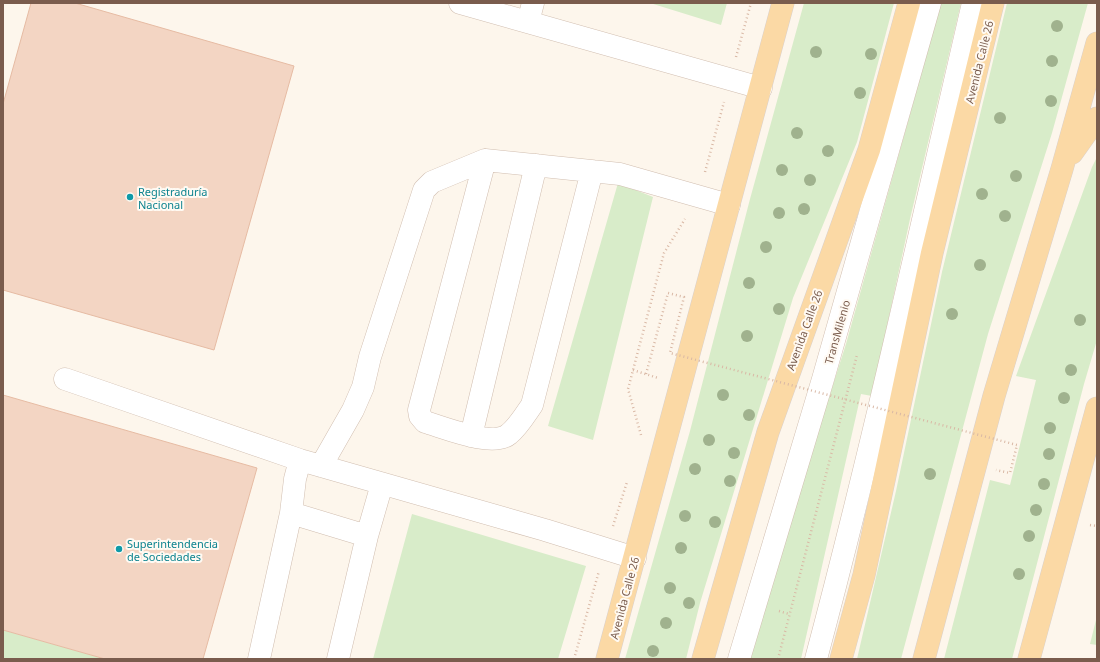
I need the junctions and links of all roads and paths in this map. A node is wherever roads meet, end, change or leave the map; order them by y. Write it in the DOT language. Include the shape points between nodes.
graph roads {
  1 [pos="460,3"];
  2 [pos="783,3"];
  3 [pos="909,3"];
  4 [pos="930,3"];
  5 [pos="973,3"];
  6 [pos="993,3"];
  7 [pos="530,13"];
  8 [pos="1097,43"];
  9 [pos="761,88"];
  10 [pos="1097,118"];
  11 [pos="485,160"];
  12 [pos="536,165"];
  13 [pos="1062,169"];
  14 [pos="592,171"];
  15 [pos="729,204"];
  16 [pos="633,370"];
  17 [pos="646,374"];
  18 [pos="65,379"];
  19 [pos="1097,408"];
  20 [pos="472,436"];
  21 [pos="642,436"];
  22 [pos="310,463"];
  23 [pos="996,470"];
  24 [pos="627,482"];
  25 [pos="382,484"];
  26 [pos="292,512"];
  27 [pos="1089,524"];
  28 [pos="1097,526"];
  29 [pos="367,536"];
  30 [pos="606,549"];
  31 [pos="635,558"];
  32 [pos="259,659"];
  33 [pos="338,659"];
  34 [pos="574,659"];
  35 [pos="607,659"];
  36 [pos="703,659"];
  37 [pos="739,659"];
  38 [pos="816,659"];
  39 [pos="841,659"];
  40 [pos="924,659"];
  41 [pos="1029,659"];
  1 -- 7 [label="lane"];
  2 -- 9 [label="main road, Avenida Calle 26"];
  3 -- 36 [label="main road, Avenida Calle 26" via="869,150 768,432"];
  4 -- 37 [label="lane, TransMilenio" via="823,379"];
  5 -- 38 [label="lane" via="887,377"];
  6 -- 39 [label="main road, Avenida Calle 26" via="932,253 864,575"];
  7 -- 9 [label="lane"];
  8 -- 13 [label="main road"];
  9 -- 15 [label="main road, Avenida Calle 26"];
  10 -- 13 [label="main road"];
  11 -- 12 [label="lane"];
  11 -- 20 [label="lane" via="419,410 425,422"];
  11 -- 22 [label="lane" via="432,182 424,190 370,357 363,387 353,410"];
  12 -- 14 [label="lane"];
  12 -- 20 [label="lane"];
  13 -- 40 [label="main road" via="994,396"];
  14 -- 15 [label="lane" via="620,174"];
  14 -- 20 [label="lane" via="532,405 503,438"];
  15 -- 31 [label="main road, Avenida Calle 26"];
  16 -- 21 [label="path" via="628,389"];
  17 -- 23 [label="path, bridge" via="668,293 684,297 670,353 1017,445 1010,473"];
  18 -- 22 [label="lane"];
  19 -- 41 [label="main road"];
  22 -- 25 [label="lane"];
  22 -- 26 [label="lane" via="295,479"];
  24 -- 30 [label="path"];
  25 -- 29 [label="lane"];
  25 -- 30 [label="lane"];
  26 -- 29 [label="lane"];
  26 -- 32 [label="lane"];
  27 -- 28 [label="path"];
  29 -- 33 [label="lane"];
  30 -- 31 [label="lane"];
  30 -- 34 [label="path"];
  31 -- 35 [label="main road, Avenida Calle 26"];
}
